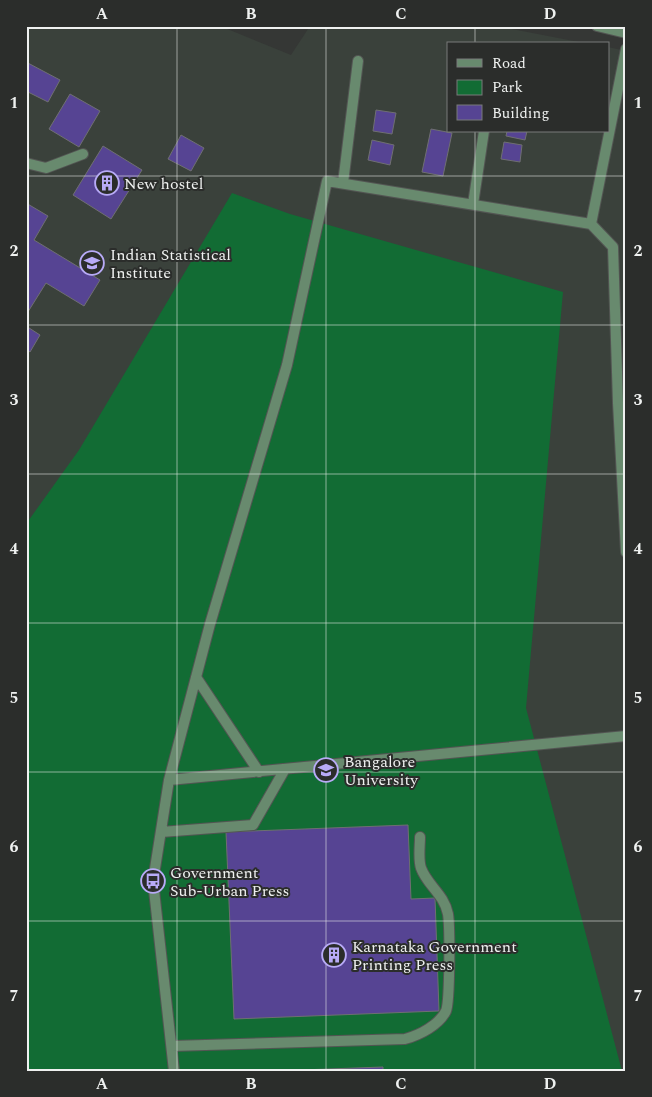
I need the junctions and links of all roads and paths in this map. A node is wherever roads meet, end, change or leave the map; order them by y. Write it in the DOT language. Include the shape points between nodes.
graph roads {
  1 [pos="597,26"];
  2 [pos="626,33"];
  3 [pos="626,49"];
  4 [pos="358,61"];
  5 [pos="610,129"];
  6 [pos="484,132"];
  7 [pos="609,132"];
  8 [pos="83,154"];
  9 [pos="26,163"];
  10 [pos="343,183"];
  11 [pos="473,204"];
  12 [pos="591,224"];
  13 [pos="621,374"];
  14 [pos="626,552"];
  15 [pos="196,677"];
  16 [pos="626,736"];
  17 [pos="285,769"];
  18 [pos="259,772"];
  19 [pos="169,780"];
  20 [pos="161,832"];
  21 [pos="420,837"];
  22 [pos="172,1046"];
  23 [pos="174,1071"];
  1 -- 2 [label="street"];
  3 -- 5 [label="street"];
  4 -- 10 [label="street"];
  6 -- 11 [label="street"];
  7 -- 12 [label="street"];
  8 -- 9 [label="street" via="46,168"];
  10 -- 11 [label="street"];
  10 -- 15 [label="street" via="327,181 287,364"];
  11 -- 12 [label="street"];
  12 -- 13 [label="street" via="613,247"];
  13 -- 14 [label="street"];
  15 -- 18 [label="street"];
  15 -- 19 [label="street"];
  16 -- 17 [label="street"];
  17 -- 18 [label="street"];
  17 -- 20 [label="street" via="254,825"];
  18 -- 19 [label="street"];
  19 -- 20 [label="street"];
  20 -- 22 [label="street" via="153,881"];
  21 -- 22 [label="street" via="421,866 443,899 448,915 449,996 440,1019 405,1039"];
  22 -- 23 [label="street"];
}
